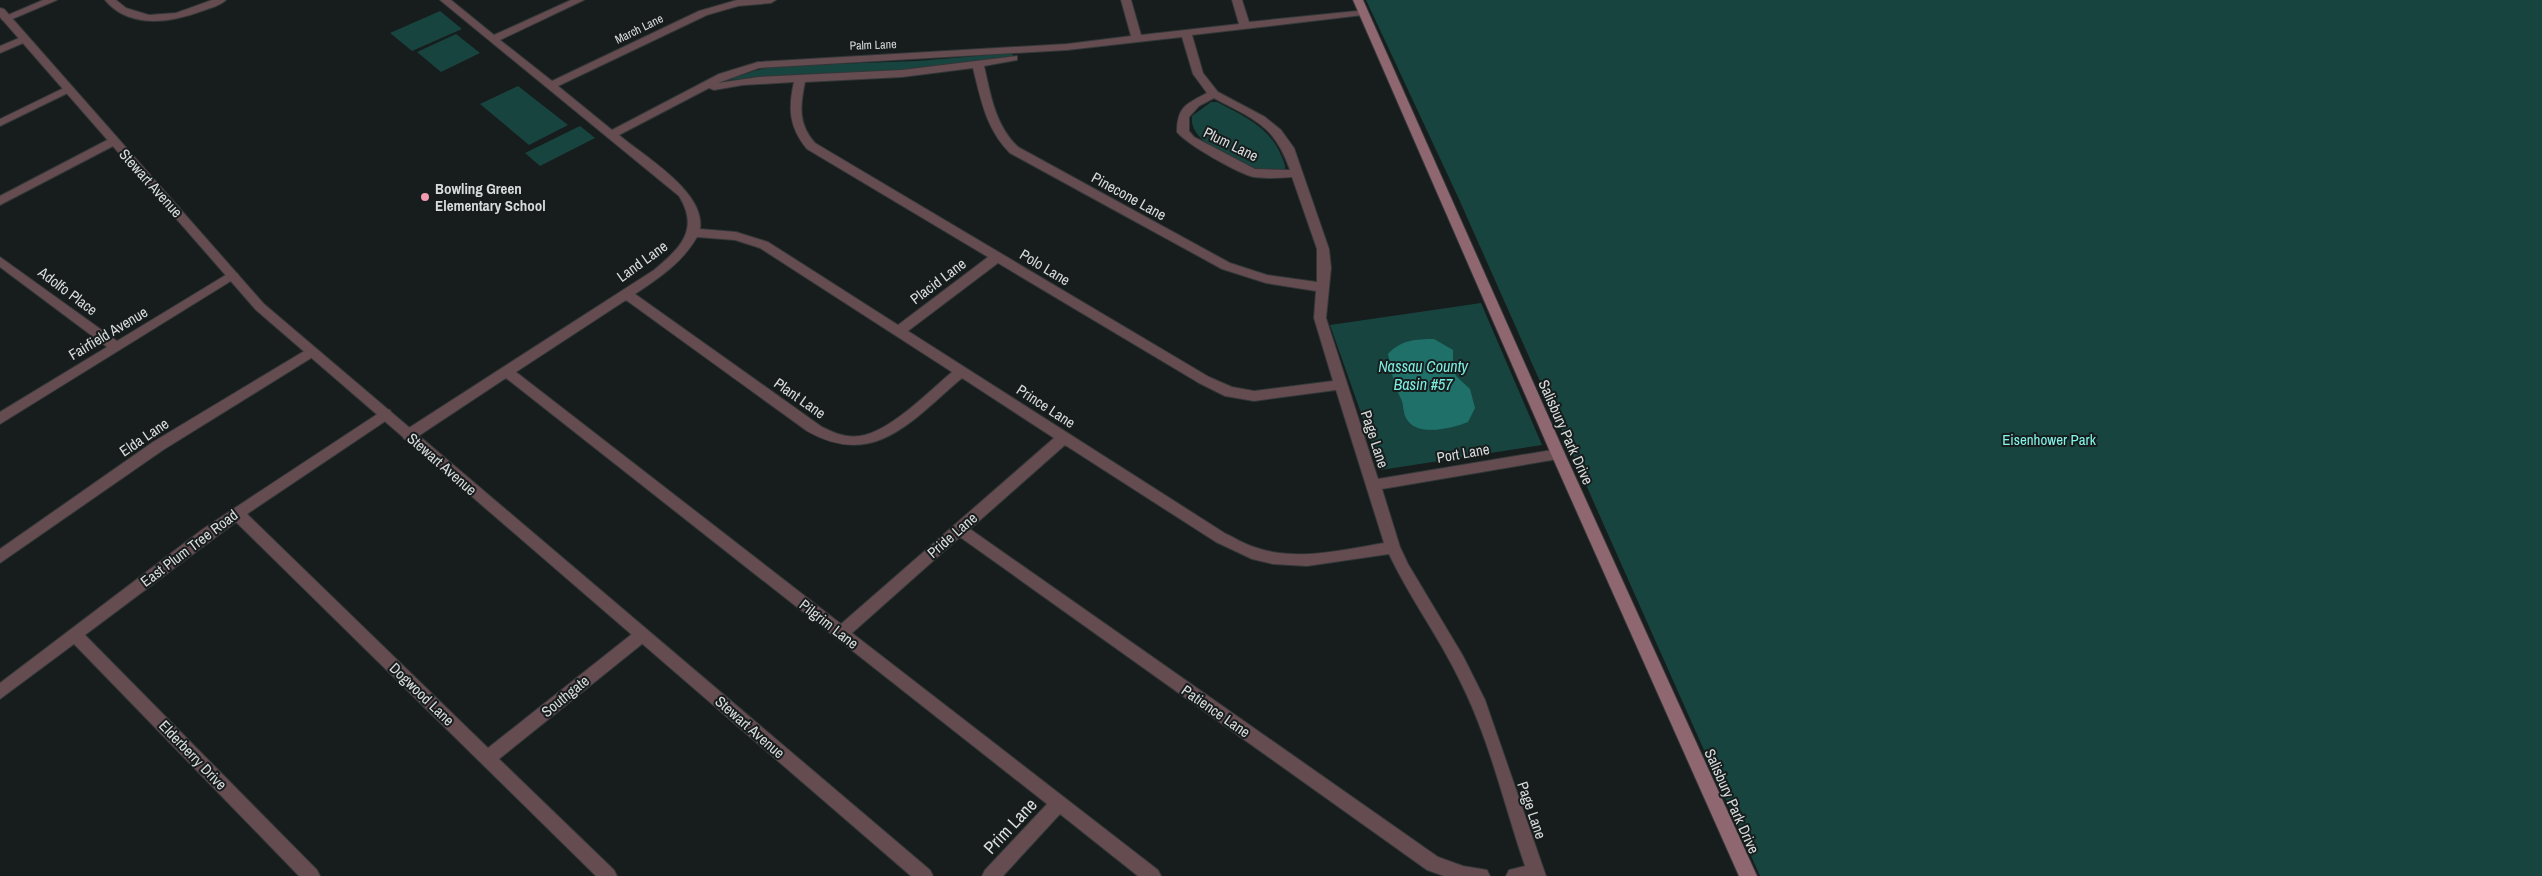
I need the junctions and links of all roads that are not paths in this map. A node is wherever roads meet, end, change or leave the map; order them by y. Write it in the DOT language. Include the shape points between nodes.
graph roads {
  1 [pos="52,0"];
  2 [pos="110,0"];
  3 [pos="221,0"];
  4 [pos="445,0"];
  5 [pos="579,0"];
  6 [pos="771,0"];
  7 [pos="1126,0"];
  8 [pos="1237,0"];
  9 [pos="1361,6"];
  10 [pos="3,15"];
  11 [pos="1245,26"];
  12 [pos="1186,34"];
  13 [pos="24,39"];
  14 [pos="493,39"];
  15 [pos="1136,40"];
  16 [pos="1068,47"];
  17 [pos="0,50"];
  18 [pos="978,65"];
  19 [pos="800,79"];
  20 [pos="550,86"];
  21 [pos="68,88"];
  22 [pos="1214,94"];
  23 [pos="686,95"];
  24 [pos="0,122"];
  25 [pos="611,135"];
  26 [pos="113,141"];
  27 [pos="1295,173"];
  28 [pos="0,201"];
  29 [pos="694,233"];
  30 [pos="997,257"];
  31 [pos="0,261"];
  32 [pos="233,276"];
  33 [pos="1322,287"];
  34 [pos="626,294"];
  35 [pos="899,330"];
  36 [pos="116,347"];
  37 [pos="311,352"];
  38 [pos="962,371"];
  39 [pos="507,372"];
  40 [pos="1340,385"];
  41 [pos="385,414"];
  42 [pos="0,419"];
  43 [pos="409,435"];
  44 [pos="1064,437"];
  45 [pos="1558,454"];
  46 [pos="1374,485"];
  47 [pos="236,512"];
  48 [pos="958,529"];
  49 [pos="1393,547"];
  50 [pos="0,557"];
  51 [pos="841,633"];
  52 [pos="75,635"];
  53 [pos="642,635"];
  54 [pos="0,692"];
  55 [pos="488,758"];
  56 [pos="1058,804"];
  57 [pos="1536,874"];
  58 [pos="310,876"];
  59 [pos="608,876"];
  60 [pos="924,876"];
  61 [pos="991,876"];
  62 [pos="1152,876"];
  63 [pos="1481,876"];
  64 [pos="1515,876"];
  65 [pos="1748,876"];
  1 -- 10 [label="street"];
  2 -- 3 [label="street" via="125,13 146,19 186,13"];
  4 -- 14 [label="street"];
  5 -- 14 [label="street"];
  6 -- 20 [label="street, March Lane" via="737,3 703,12"];
  7 -- 15 [label="street"];
  8 -- 11 [label="street"];
  9 -- 11 [label="street, Palm Lane"];
  9 -- 45 [label="main road, Salisbury Park Drive"];
  10 -- 13 [label="street, Stewart Avenue"];
  11 -- 12 [label="street, Palm Lane"];
  12 -- 15 [label="street, Palm Lane"];
  12 -- 22 [label="street, Page Lane" via="1198,74"];
  13 -- 17 [label="street"];
  13 -- 21 [label="street, Stewart Avenue"];
  14 -- 20 [label="street"];
  15 -- 16 [label="street, Palm Lane"];
  16 -- 18 [label="street, Palm Lane"];
  16 -- 23 [label="street, Palm Lane" via="779,62 736,71"];
  18 -- 19 [label="street, Palm Lane" via="908,74"];
  18 -- 33 [label="street, Pinecone Lane" via="992,125 1014,150 1226,266 1266,279"];
  19 -- 23 [label="street, Palm Lane" via="732,83"];
  19 -- 30 [label="street, Polo Lane" via="794,108 795,122 811,146"];
  20 -- 25 [label="street"];
  21 -- 24 [label="street"];
  21 -- 26 [label="street, Stewart Avenue"];
  22 -- 27 [label="street, Page Lane" via="1261,118 1277,132 1288,148"];
  22 -- 27 [label="street, Plum Lane" via="1195,104 1183,116 1183,132 1190,140 1253,173"];
  23 -- 25 [label="street, Palm Lane"];
  25 -- 29 [label="street" via="683,193 692,205"];
  26 -- 28 [label="street"];
  26 -- 32 [label="street, Stewart Avenue"];
  27 -- 33 [label="street, Page Lane" via="1323,249"];
  29 -- 34 [label="street, Land Lane" via="676,258"];
  29 -- 35 [label="street, Prince Lane" via="736,236 757,242"];
  30 -- 35 [label="street, Placid Lane"];
  30 -- 40 [label="street, Polo Lane" via="1204,380 1230,392 1266,396"];
  31 -- 36 [label="street, Adolfo Place"];
  32 -- 36 [label="street, Fairfield Avenue"];
  32 -- 37 [label="street, Stewart Avenue" via="260,307"];
  33 -- 40 [label="street, Page Lane" via="1320,318"];
  34 -- 38 [label="street, Plant Lane" via="812,427 837,439 859,441 878,436"];
  34 -- 39 [label="street, Land Lane"];
  35 -- 38 [label="street, Prince Lane"];
  36 -- 42 [label="street, Fairfield Avenue"];
  37 -- 41 [label="street, Stewart Avenue"];
  37 -- 50 [label="street, Elda Lane" via="158,446"];
  38 -- 44 [label="street, Prince Lane"];
  39 -- 43 [label="street, Land Lane"];
  39 -- 51 [label="street, Pilgrim Lane"];
  40 -- 46 [label="street, Page Lane"];
  41 -- 43 [label="street, Stewart Avenue"];
  41 -- 47 [label="street, East Plum Tree Road"];
  43 -- 53 [label="street, Stewart Avenue"];
  44 -- 48 [label="street, Pride Lane"];
  44 -- 49 [label="street, Prince Lane" via="1221,538 1255,554 1310,561"];
  45 -- 46 [label="street, Port Lane"];
  45 -- 65 [label="main road, Salisbury Park Drive"];
  46 -- 49 [label="street, Page Lane"];
  47 -- 52 [label="street, East Plum Tree Road"];
  47 -- 55 [label="street, Dogwood Lane"];
  48 -- 51 [label="street, Pride Lane"];
  48 -- 63 [label="street, Patience Lane" via="1434,864 1463,874"];
  49 -- 57 [label="street, Page Lane" via="1407,578 1477,699"];
  51 -- 56 [label="street, Pilgrim Lane"];
  52 -- 54 [label="street, East Plum Tree Road"];
  52 -- 58 [label="street, Elderberry Drive"];
  53 -- 55 [label="street, Southgate"];
  53 -- 60 [label="street, Stewart Avenue"];
  55 -- 59 [label="street, Dogwood Lane"];
  56 -- 61 [label="street, Prim Lane"];
  56 -- 62 [label="street, Pilgrim Lane"];
  57 -- 64 [label="street"];
}
